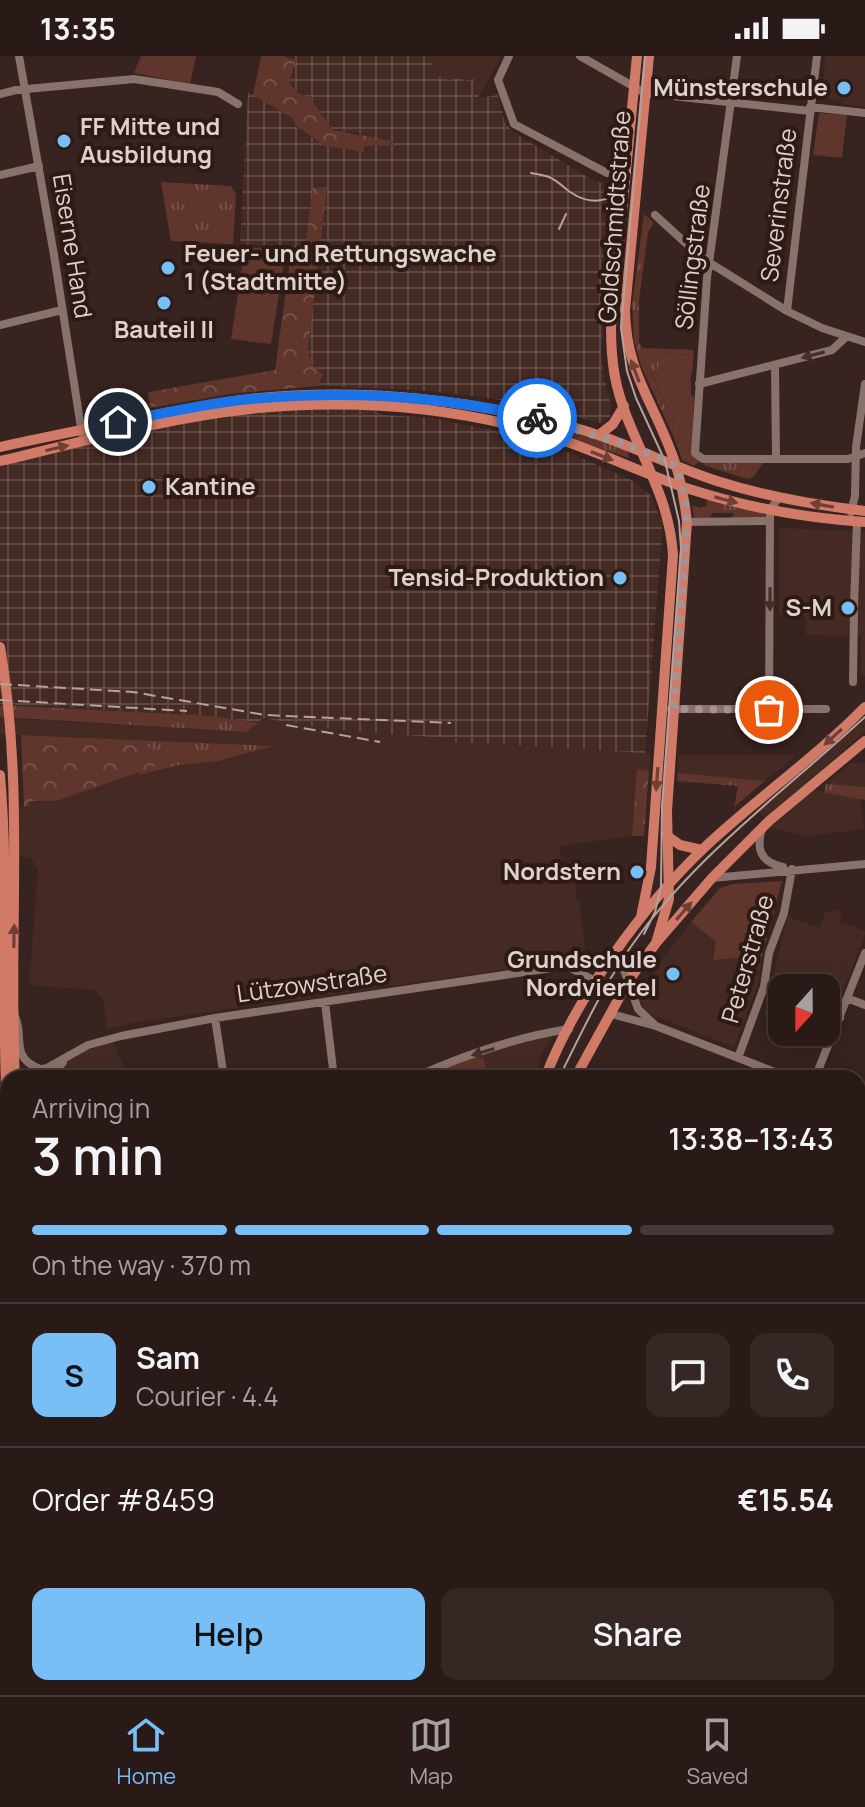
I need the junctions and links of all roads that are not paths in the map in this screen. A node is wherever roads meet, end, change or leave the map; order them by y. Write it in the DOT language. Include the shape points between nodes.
graph roads {
  1 [pos="19,56"];
  2 [pos="509,56"];
  3 [pos="580,56"];
  4 [pos="637,56"];
  5 [pos="649,56"];
  6 [pos="737,56"];
  7 [pos="817,56"];
  8 [pos="634,86"];
  9 [pos="26,90"];
  10 [pos="645,93"];
  11 [pos="0,94"];
  12 [pos="733,102"];
  13 [pos="238,104"];
  14 [pos="810,109"];
  15 [pos="865,113"];
  16 [pos="39,166"];
  17 [pos="607,173"];
  18 [pos="0,175"];
  19 [pos="655,215"];
  20 [pos="710,263"];
  21 [pos="62,310"];
  22 [pos="787,311"];
  23 [pos="0,325"];
  24 [pos="846,337"];
  25 [pos="865,342"];
  26 [pos="775,366"];
  27 [pos="699,384"];
  28 [pos="865,384"];
  29 [pos="624,406"];
  30 [pos="81,429"];
  31 [pos="599,435"];
  32 [pos="82,442"];
  33 [pos="0,447"];
  34 [pos="644,451"];
  35 [pos="861,455"];
  36 [pos="776,458"];
  37 [pos="0,461"];
  38 [pos="676,465"];
  39 [pos="654,476"];
  40 [pos="683,487"];
  41 [pos="779,497"];
  42 [pos="865,511"];
  43 [pos="770,515"];
  44 [pos="855,518"];
  45 [pos="687,522"];
  46 [pos="0,647"];
  47 [pos="853,682"];
  48 [pos="865,707"];
  49 [pos="662,708"];
  50 [pos="674,709"];
  51 [pos="826,709"];
  52 [pos="769,710"];
  53 [pos="865,741"];
  54 [pos="0,775"];
  55 [pos="763,827"];
  56 [pos="666,835"];
  57 [pos="702,850"];
  58 [pos="865,864"];
  59 [pos="792,869"];
  60 [pos="712,878"];
  61 [pos="669,885"];
  62 [pos="641,917"];
  63 [pos="656,943"];
  64 [pos="865,953"];
  65 [pos="609,962"];
  66 [pos="568,967"];
  67 [pos="597,982"];
  68 [pos="626,985"];
  69 [pos="764,987"];
  70 [pos="768,989"];
  71 [pos="847,998"];
  72 [pos="325,1002"];
  73 [pos="865,1005"];
  74 [pos="14,1014"];
  75 [pos="611,1014"];
  76 [pos="215,1018"];
  77 [pos="840,1018"];
  78 [pos="656,1026"];
  79 [pos="569,1029"];
  80 [pos="828,1046"];
  81 [pos="740,1053"];
  82 [pos="9,1070"];
  83 [pos="10,1070"];
  84 [pos="38,1070"];
  85 [pos="47,1070"];
  86 [pos="223,1070"];
  87 [pos="333,1070"];
  88 [pos="433,1070"];
  89 [pos="549,1070"];
  90 [pos="580,1070"];
  91 [pos="774,1070"];
  92 [pos="818,1070"];
  1 -- 9 [label="street, Eiserne Hand"];
  2 -- 17 [label="street" via="498,80 514,124"];
  3 -- 8 [label="street"];
  4 -- 8 [label="main road, Goldschmidtstraße"];
  5 -- 10 [label="main road, Goldschmidtstraße"];
  6 -- 12 [label="street, Söllingstraße"];
  7 -- 14 [label="street, Severinstraße"];
  8 -- 10 [label="street"];
  8 -- 29 [label="main road, Goldschmidtstraße" via="611,327 615,378"];
  9 -- 11 [label="street"];
  9 -- 13 [label="street" via="144,79 218,92"];
  9 -- 16 [label="street, Eiserne Hand"];
  10 -- 12 [label="street"];
  38 -- 10 [label="main road, Goldschmidtstraße, one-way" via="633,367 625,331"];
  12 -- 14 [label="street"];
  12 -- 20 [label="street, Söllingstraße"];
  14 -- 15 [label="street"];
  14 -- 22 [label="street, Severinstraße"];
  16 -- 18 [label="street"];
  16 -- 21 [label="street, Eiserne Hand"];
  19 -- 20 [label="street"];
  20 -- 22 [label="street"];
  20 -- 27 [label="street, Söllingstraße"];
  21 -- 23 [label="street"];
  21 -- 30 [label="street, Eiserne Hand"];
  22 -- 24 [label="street"];
  24 -- 25 [label="street"];
  24 -- 26 [label="street, one-way" via="832,350"];
  26 -- 27 [label="street"];
  26 -- 36 [label="street"];
  27 -- 36 [label="street, Söllingstraße" via="695,453 703,459"];
  28 -- 35 [label="street" via="856,447"];
  29 -- 31 [label="main road"];
  29 -- 34 [label="main road, Goldschmidtstraße"];
  30 -- 31 [label="main road" via="250,399 336,395 439,400"];
  30 -- 32 [label="street, Eiserne Hand"];
  30 -- 33 [label="main road"];
  31 -- 34 [label="main road"];
  37 -- 32 [label="main road, one-way"];
  32 -- 39 [label="main road, one-way" via="250,409 404,408 518,427"];
  34 -- 38 [label="main road"];
  34 -- 39 [label="main road, Goldschmidtstraße"];
  35 -- 36 [label="street"];
  35 -- 44 [label="street"];
  38 -- 40 [label="main road, Goldschmidtstraße"];
  38 -- 41 [label="main road"];
  39 -- 40 [label="main road"];
  39 -- 49 [label="main road, Goldschmidtstraße" via="673,555"];
  40 -- 43 [label="main road, one-way"];
  40 -- 45 [label="main road, Goldschmidtstraße"];
  41 -- 43 [label="street"];
  44 -- 41 [label="main road, one-way"];
  42 -- 44 [label="main road"];
  43 -- 44 [label="main road"];
  43 -- 45 [label="street"];
  43 -- 52 [label="street, one-way"];
  44 -- 47 [label="street"];
  45 -- 50 [label="main road, Goldschmidtstraße"];
  74 -- 46 [label="main road, one-way" via="12,744"];
  48 -- 57 [label="main road, one-way"];
  49 -- 50 [label="street"];
  49 -- 62 [label="main road, Goldschmidtstraße, one-way" via="651,867"];
  50 -- 52 [label="street"];
  50 -- 56 [label="main road, Goldschmidtstraße"];
  51 -- 52 [label="street"];
  53 -- 55 [label="main road"];
  54 -- 82 [label="main road"];
  55 -- 59 [label="street" via="759,848 764,858"];
  55 -- 60 [label="main road"];
  56 -- 57 [label="main road"];
  56 -- 61 [label="main road, Goldschmidtstraße"];
  57 -- 61 [label="main road"];
  58 -- 59 [label="street"];
  59 -- 60 [label="street"];
  59 -- 69 [label="street, Peterstraße"];
  63 -- 60 [label="main road, one-way"];
  61 -- 62 [label="main road"];
  61 -- 63 [label="main road, Goldschmidtstraße"];
  62 -- 65 [label="main road"];
  63 -- 68 [label="main road"];
  64 -- 71 [label="street"];
  65 -- 66 [label="street, Lützowstraße"];
  65 -- 67 [label="main road"];
  65 -- 68 [label="street" via="624,970"];
  66 -- 67 [label="street"];
  66 -- 72 [label="street, Lützowstraße"];
  67 -- 68 [label="street" via="606,987"];
  67 -- 79 [label="main road"];
  68 -- 75 [label="main road"];
  68 -- 78 [label="street" via="638,1009"];
  69 -- 70 [label="street"];
  69 -- 81 [label="street, Peterstraße"];
  71 -- 73 [label="street"];
  71 -- 77 [label="street"];
  72 -- 76 [label="street, Lützowstraße"];
  72 -- 87 [label="street"];
  74 -- 83 [label="main road"];
  74 -- 84 [label="street" via="21,1053"];
  75 -- 78 [label="street"];
  75 -- 90 [label="main road"];
  76 -- 85 [label="street, Lützowstraße" via="105,1039"];
  76 -- 86 [label="street"];
  78 -- 81 [label="street"];
  79 -- 88 [label="street, one-way" via="535,1035"];
  79 -- 89 [label="main road"];
  80 -- 92 [label="street"];
  81 -- 91 [label="street"];
}
